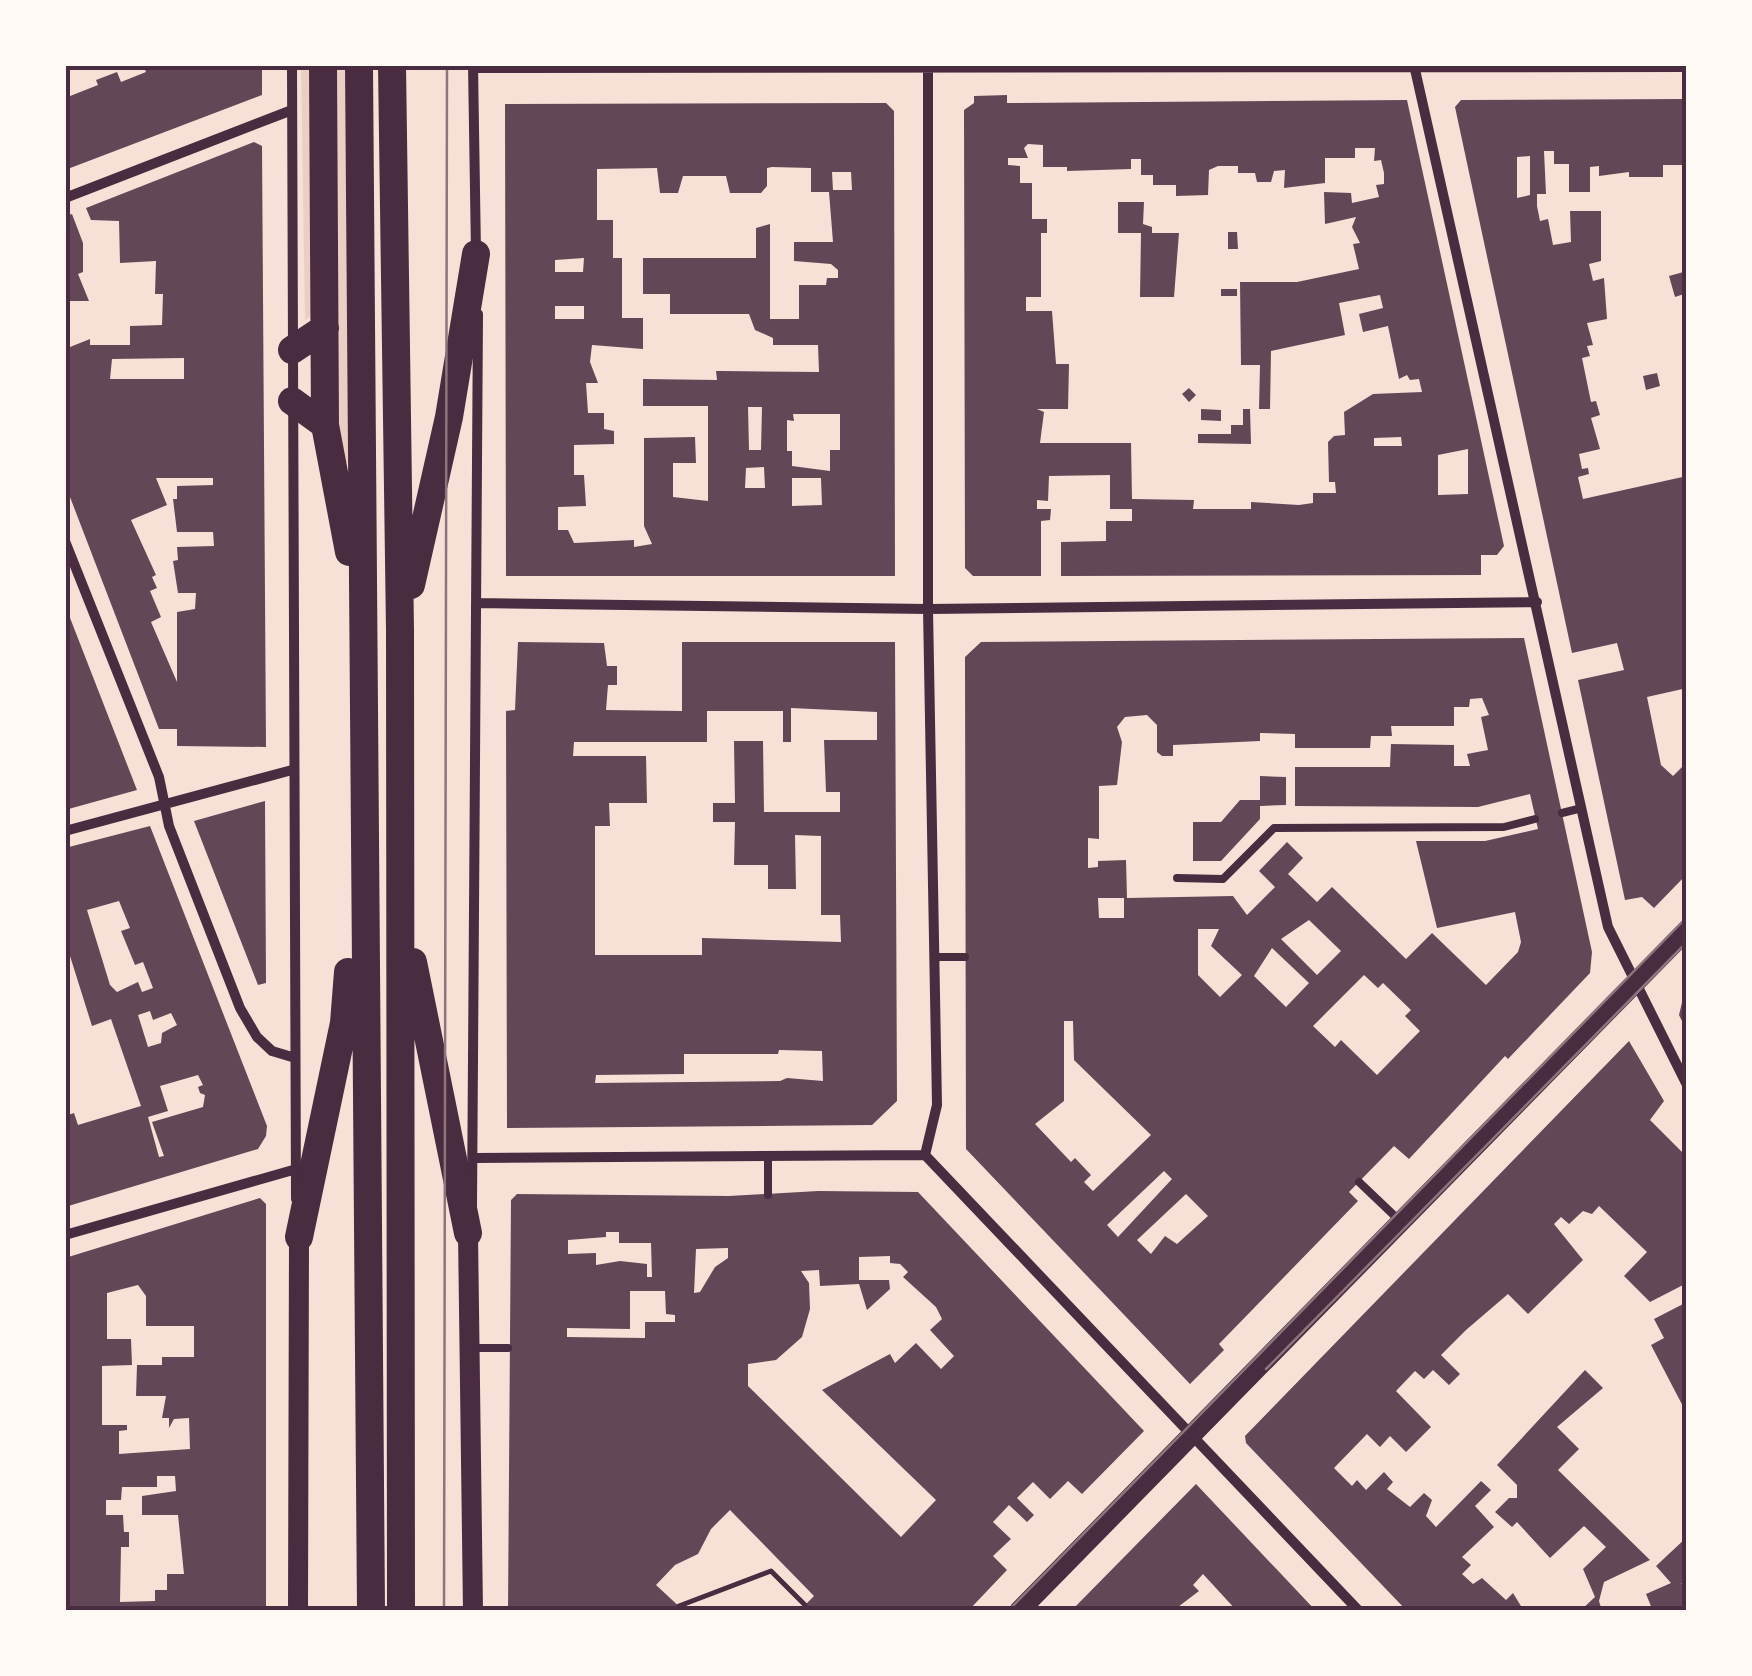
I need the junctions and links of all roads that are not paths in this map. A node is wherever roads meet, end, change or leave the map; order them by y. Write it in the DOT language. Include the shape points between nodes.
graph roads {
  1 [pos="292,65"];
  2 [pos="323,65"];
  3 [pos="359,65"];
  4 [pos="392,65"];
  5 [pos="473,66"];
  6 [pos="1415,66"];
  7 [pos="1687,67"];
  8 [pos="928,68"];
  9 [pos="292,110"];
  10 [pos="65,198"];
  11 [pos="476,254"];
  12 [pos="325,328"];
  13 [pos="292,350"];
  14 [pos="292,401"];
  15 [pos="326,425"];
  16 [pos="65,541"];
  17 [pos="68,555"];
  18 [pos="1537,602"];
  19 [pos="477,603"];
  20 [pos="928,609"];
  21 [pos="362,627"];
  22 [pos="400,630"];
  23 [pos="292,770"];
  24 [pos="164,804"];
  25 [pos="1582,808"];
  26 [pos="1562,813"];
  27 [pos="1536,819"];
  28 [pos="65,831"];
  29 [pos="1178,878"];
  30 [pos="401,897"];
  31 [pos="364,902"];
  32 [pos="1687,930"];
  33 [pos="934,957"];
  34 [pos="966,957"];
  35 [pos="1635,982"];
  36 [pos="292,1057"];
  37 [pos="1687,1084"];
  38 [pos="925,1155"];
  39 [pos="768,1157"];
  40 [pos="476,1158"];
  41 [pos="293,1170"];
  42 [pos="1359,1182"];
  43 [pos="768,1196"];
  44 [pos="1401,1222"];
  45 [pos="468,1233"];
  46 [pos="65,1234"];
  47 [pos="299,1237"];
  48 [pos="471,1348"];
  49 [pos="508,1348"];
  50 [pos="1192,1434"];
  51 [pos="298,1611"];
  52 [pos="370,1611"];
  53 [pos="401,1611"];
  54 [pos="474,1611"];
  55 [pos="1018,1611"];
  56 [pos="1360,1611"];
  1 -- 9 [label="street"];
  2 -- 12 [label="highway"];
  3 -- 21 [label="highway"];
  4 -- 22 [label="highway"];
  5 -- 8 [label="street"];
  5 -- 11 [label="street"];
  6 -- 7 [label="street"];
  6 -- 8 [label="street"];
  6 -- 18 [label="street"];
  8 -- 20 [label="street"];
  9 -- 10 [label="street"];
  9 -- 13 [label="street"];
  11 -- 19 [label="street"];
  11 -- 22 [label="highway" via="449,417"];
  12 -- 13 [label="highway"];
  12 -- 15 [label="highway"];
  13 -- 14 [label="street"];
  14 -- 15 [label="highway"];
  14 -- 23 [label="street"];
  15 -- 21 [label="highway"];
  16 -- 17 [label="street"];
  17 -- 24 [label="street"];
  18 -- 20 [label="street"];
  18 -- 25 [label="street"];
  19 -- 20 [label="street"];
  19 -- 40 [label="street"];
  20 -- 33 [label="street"];
  21 -- 31 [label="highway"];
  22 -- 30 [label="highway"];
  23 -- 24 [label="street"];
  23 -- 36 [label="street"];
  24 -- 28 [label="street"];
  24 -- 36 [label="street" via="240,1008 257,1037"];
  25 -- 26 [label="lane"];
  25 -- 35 [label="street" via="1608,927"];
  27 -- 29 [label="lane" via="1504,827 1274,828 1222,879"];
  30 -- 45 [label="highway"];
  30 -- 53 [label="highway"];
  31 -- 47 [label="highway"];
  31 -- 52 [label="highway"];
  32 -- 35 [label="main road"];
  33 -- 34 [label="lane"];
  33 -- 38 [label="street" via="937,1104"];
  35 -- 37 [label="street"];
  35 -- 44 [label="main road"];
  36 -- 41 [label="street"];
  38 -- 39 [label="street"];
  38 -- 50 [label="street"];
  39 -- 40 [label="street"];
  39 -- 43 [label="lane"];
  40 -- 45 [label="street"];
  41 -- 46 [label="street"];
  41 -- 47 [label="street"];
  42 -- 44 [label="lane"];
  44 -- 50 [label="main road"];
  45 -- 48 [label="main road"];
  47 -- 51 [label="main road"];
  48 -- 49 [label="lane"];
  48 -- 54 [label="main road"];
  50 -- 55 [label="main road"];
  50 -- 56 [label="street"];
}
